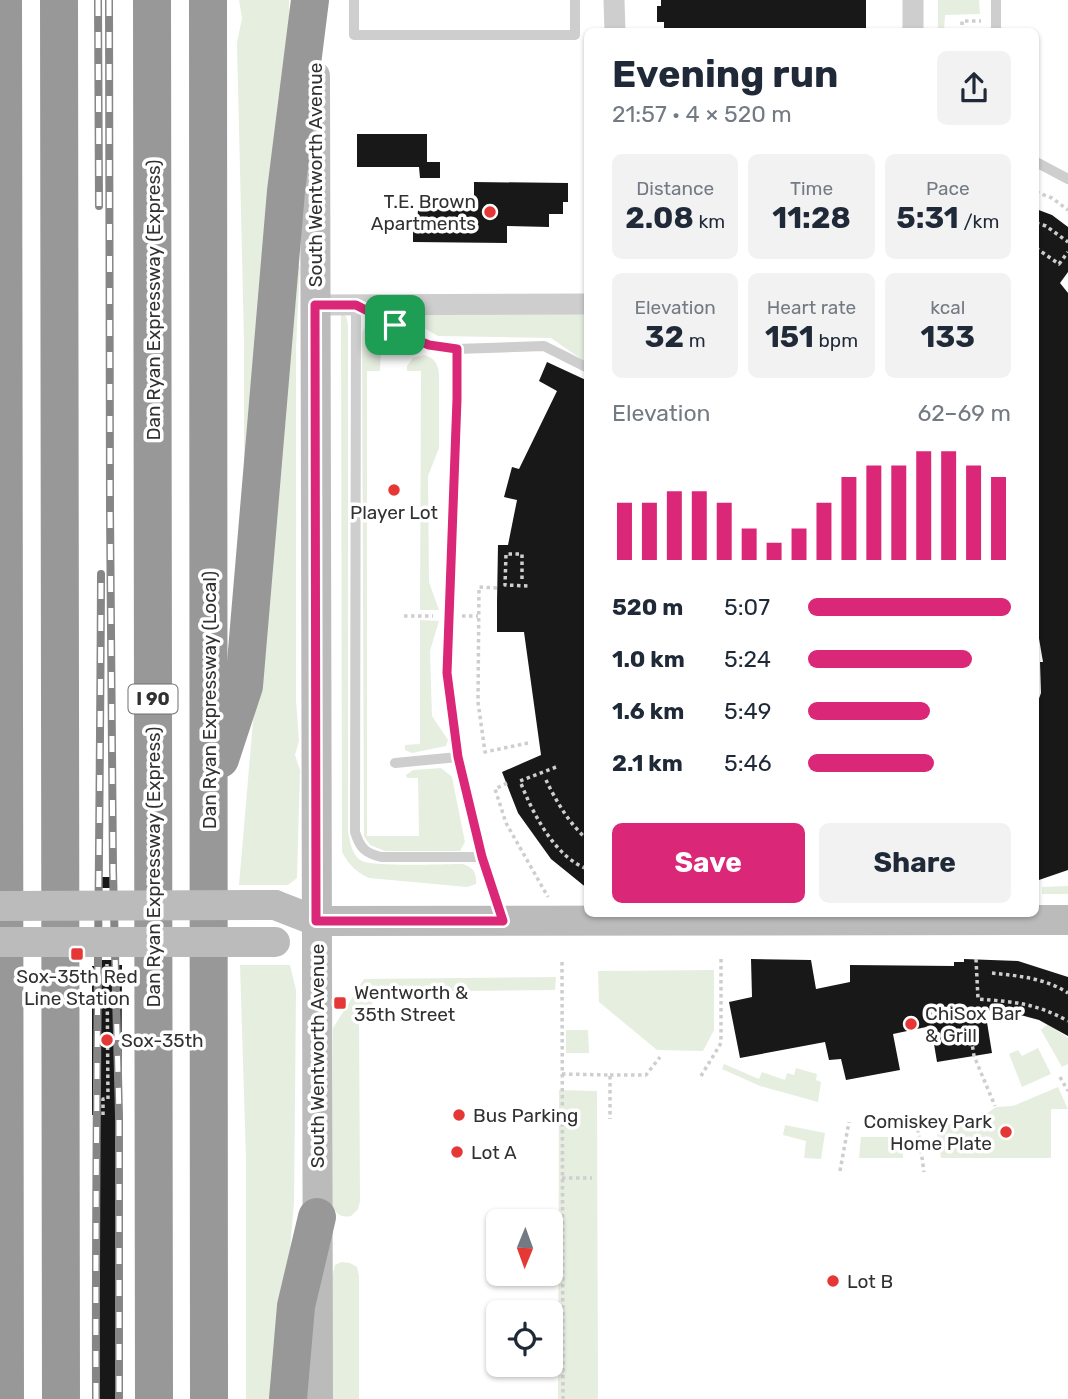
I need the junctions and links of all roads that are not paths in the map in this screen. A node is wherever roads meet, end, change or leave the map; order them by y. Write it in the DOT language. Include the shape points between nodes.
graph roads {
  1 [pos="3,0"];
  2 [pos="59,0"];
  3 [pos="152,0"];
  4 [pos="208,0"];
  5 [pos="312,0"];
  6 [pos="354,0"];
  7 [pos="575,0"];
  8 [pos="614,0"];
  9 [pos="913,0"];
  10 [pos="996,0"];
  11 [pos="615,28"];
  12 [pos="913,28"];
  13 [pos="996,28"];
  14 [pos="1039,164"];
  15 [pos="1068,179"];
  16 [pos="584,304"];
  17 [pos="315,305"];
  18 [pos="356,305"];
  19 [pos="457,349"];
  20 [pos="584,366"];
  21 [pos="458,757"];
  22 [pos="395,763"];
  23 [pos="1,764"];
  24 [pos="209,791"];
  25 [pos="482,857"];
  26 [pos="0,906"];
  27 [pos="1068,920"];
  28 [pos="316,921"];
  29 [pos="503,921"];
  30 [pos="0,942"];
  31 [pos="317,1217"];
  32 [pos="5,1399"];
  33 [pos="61,1399"];
  34 [pos="154,1399"];
  35 [pos="209,1399"];
  36 [pos="288,1399"];
  37 [pos="318,1399"];
  1 -- 23 [label="highway"];
  2 -- 33 [label="highway"];
  3 -- 34 [label="highway, Dan Ryan Expressway (Express) / I 90"];
  4 -- 24 [label="highway, Dan Ryan Expressway (Local)"];
  5 -- 17 [label="main road, South Wentworth Avenue"];
  5 -- 24 [label="highway" via="286,191 244,686"];
  6 -- 7 [label="lane" via="354,35 575,35"];
  8 -- 11 [label="street"];
  9 -- 12 [label="street"];
  10 -- 13 [label="lane"];
  14 -- 15 [label="lane"];
  16 -- 18 [label="street"];
  17 -- 18 [label="street"];
  17 -- 28 [label="main road, South Wentworth Avenue"];
  18 -- 19 [label="lane" via="405,335"];
  18 -- 25 [label="lane" via="355,832 359,846 381,857"];
  19 -- 20 [label="lane" via="544,346"];
  19 -- 21 [label="lane" via="447,673"];
  21 -- 22 [label="lane"];
  21 -- 25 [label="lane"];
  23 -- 32 [label="highway"];
  24 -- 35 [label="highway, Dan Ryan Expressway (Local)"];
  25 -- 29 [label="lane"];
  26 -- 28 [label="main road, bridge" via="275,905"];
  27 -- 29 [label="main road"];
  28 -- 29 [label="main road"];
  28 -- 30 [label="main road, bridge" via="275,942"];
  28 -- 31 [label="main road, South Wentworth Avenue"];
  31 -- 36 [label="highway" via="296,1306"];
  31 -- 37 [label="main road, South Wentworth Avenue"];
}
